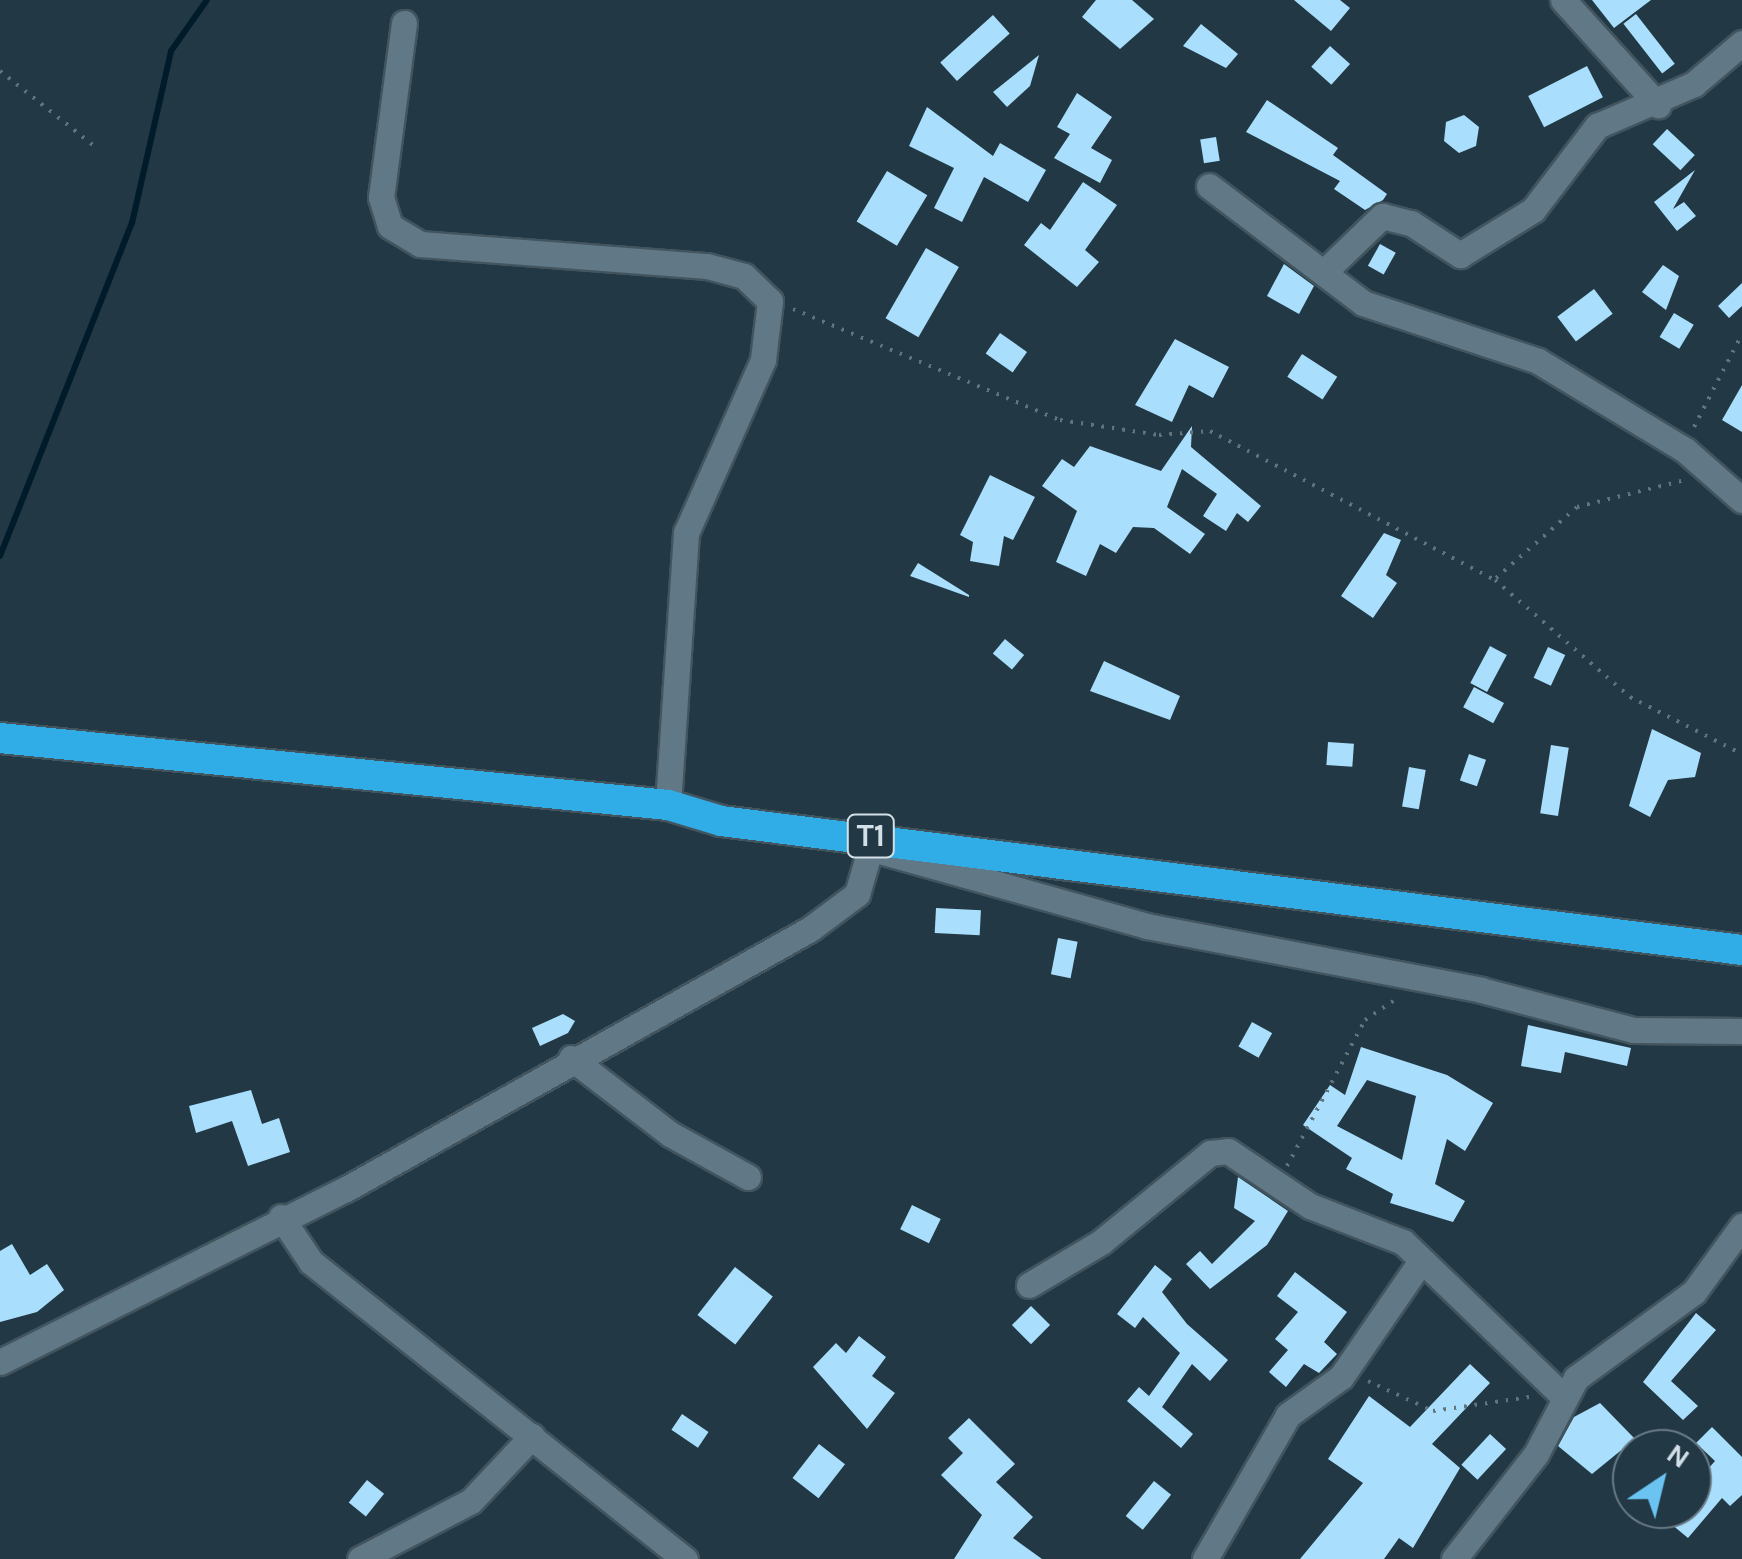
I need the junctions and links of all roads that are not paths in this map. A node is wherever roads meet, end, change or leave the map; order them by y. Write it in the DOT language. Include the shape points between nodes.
graph roads {
  1 [pos="1563,0"];
  2 [pos="404,23"];
  3 [pos="1742,43"];
  4 [pos="1658,104"];
  5 [pos="1208,186"];
  6 [pos="1324,272"];
  7 [pos="1742,500"];
  8 [pos="0,738"];
  9 [pos="668,805"];
  10 [pos="874,843"];
  11 [pos="1742,950"];
  12 [pos="1742,1031"];
  13 [pos="571,1058"];
  14 [pos="748,1177"];
  15 [pos="281,1217"];
  16 [pos="1742,1226"];
  17 [pos="1421,1260"];
  18 [pos="1029,1285"];
  19 [pos="0,1362"];
  20 [pos="1562,1395"];
  21 [pos="532,1436"];
  22 [pos="360,1559"];
  23 [pos="685,1559"];
  24 [pos="1205,1559"];
  25 [pos="1454,1559"];
  1 -- 4 [label="street"];
  2 -- 9 [label="street" via="381,197 390,226 420,244 707,266 744,276 770,301 763,360 686,533"];
  3 -- 4 [label="street"];
  4 -- 6 [label="street" via="1597,126 1533,210 1457,256 1411,222 1382,216"];
  5 -- 6 [label="street"];
  6 -- 7 [label="street" via="1363,303 1521,352 1685,450"];
  8 -- 9 [label="highway, T1"];
  9 -- 10 [label="highway, T1" via="721,821"];
  10 -- 11 [label="highway, T1"];
  10 -- 12 [label="street" via="1147,926 1419,978 1666,1036"];
  10 -- 13 [label="street" via="847,905"];
  13 -- 14 [label="street" via="670,1134"];
  13 -- 15 [label="street"];
  15 -- 19 [label="street"];
  15 -- 21 [label="street" via="311,1262"];
  16 -- 20 [label="street" via="1694,1292 1619,1339"];
  17 -- 18 [label="street" via="1385,1232 1275,1185 1234,1154 1210,1153 1101,1242"];
  17 -- 20 [label="street"];
  17 -- 24 [label="street" via="1347,1367 1288,1415"];
  20 -- 25 [label="street" via="1536,1454"];
  21 -- 22 [label="street" via="471,1501"];
  21 -- 23 [label="street"];
}
